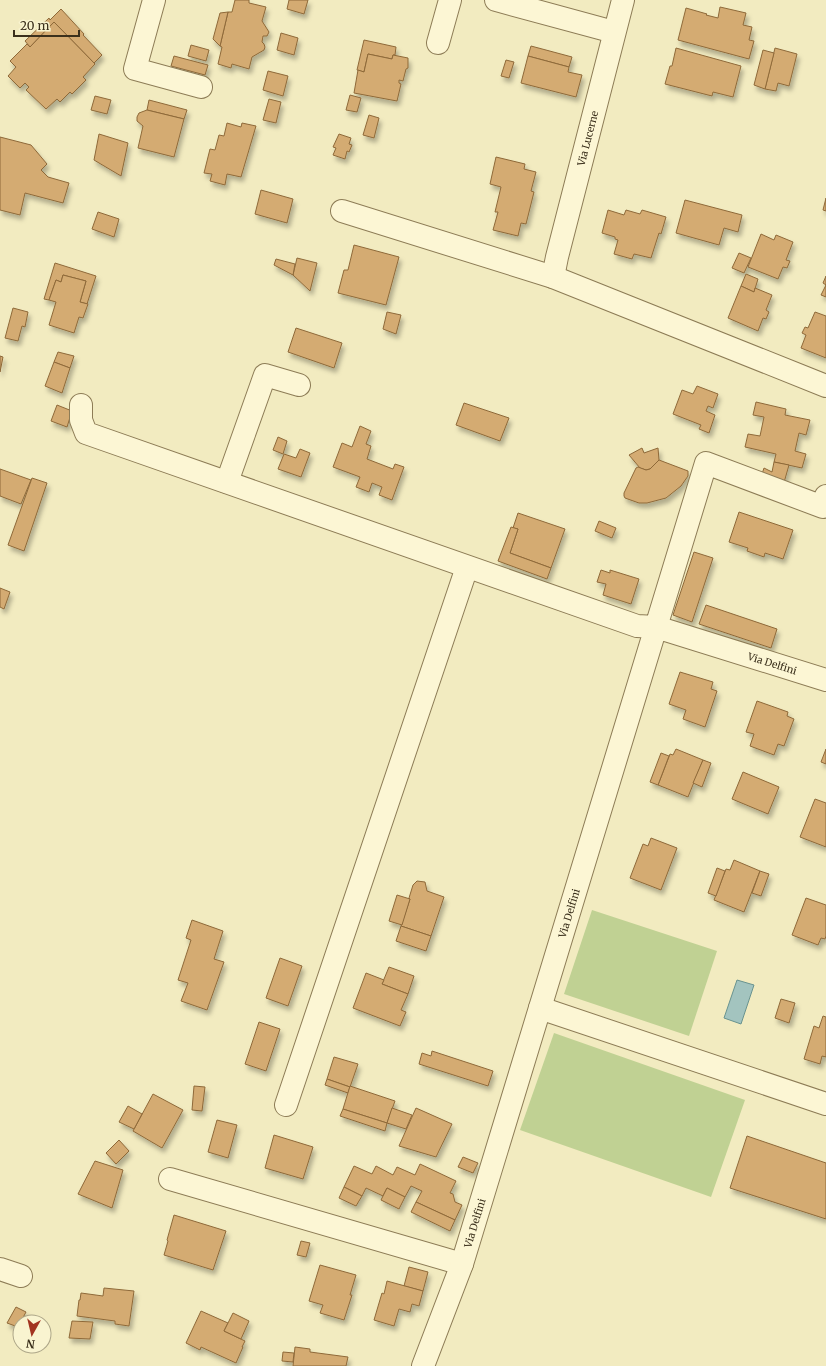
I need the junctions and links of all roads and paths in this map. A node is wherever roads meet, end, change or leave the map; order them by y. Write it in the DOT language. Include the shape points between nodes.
graph roads {
  1 [pos="154,0"];
  2 [pos="450,0"];
  3 [pos="496,0"];
  4 [pos="623,0"];
  5 [pos="614,32"];
  6 [pos="438,43"];
  7 [pos="201,87"];
  8 [pos="342,211"];
  9 [pos="553,277"];
  10 [pos="299,385"];
  11 [pos="826,386"];
  12 [pos="81,406"];
  13 [pos="226,482"];
  14 [pos="826,496"];
  15 [pos="467,566"];
  16 [pos="656,627"];
  17 [pos="826,680"];
  18 [pos="540,1008"];
  19 [pos="826,1104"];
  20 [pos="286,1105"];
  21 [pos="170,1179"];
  22 [pos="462,1264"];
  23 [pos="0,1269"];
  24 [pos="21,1276"];
  25 [pos="423,1366"];
  1 -- 7 [label="street" via="135,69"];
  2 -- 6 [label="street"];
  3 -- 5 [label="street"];
  4 -- 5 [label="street, Via Lucerne"];
  5 -- 9 [label="street, Via Lucerne"];
  8 -- 9 [label="street"];
  9 -- 11 [label="street"];
  10 -- 13 [label="street" via="265,375"];
  12 -- 13 [label="street" via="81,420 86,433"];
  13 -- 15 [label="street"];
  14 -- 16 [label="street" via="823,507 706,463"];
  15 -- 16 [label="street" via="637,626"];
  15 -- 20 [label="street"];
  16 -- 17 [label="street, Via Delfini"];
  16 -- 18 [label="street, Via Delfini"];
  18 -- 19 [label="street"];
  18 -- 22 [label="street, Via Delfini"];
  21 -- 22 [label="street"];
  22 -- 25 [label="street, Via Delfini"];
  23 -- 24 [label="street"];
}
